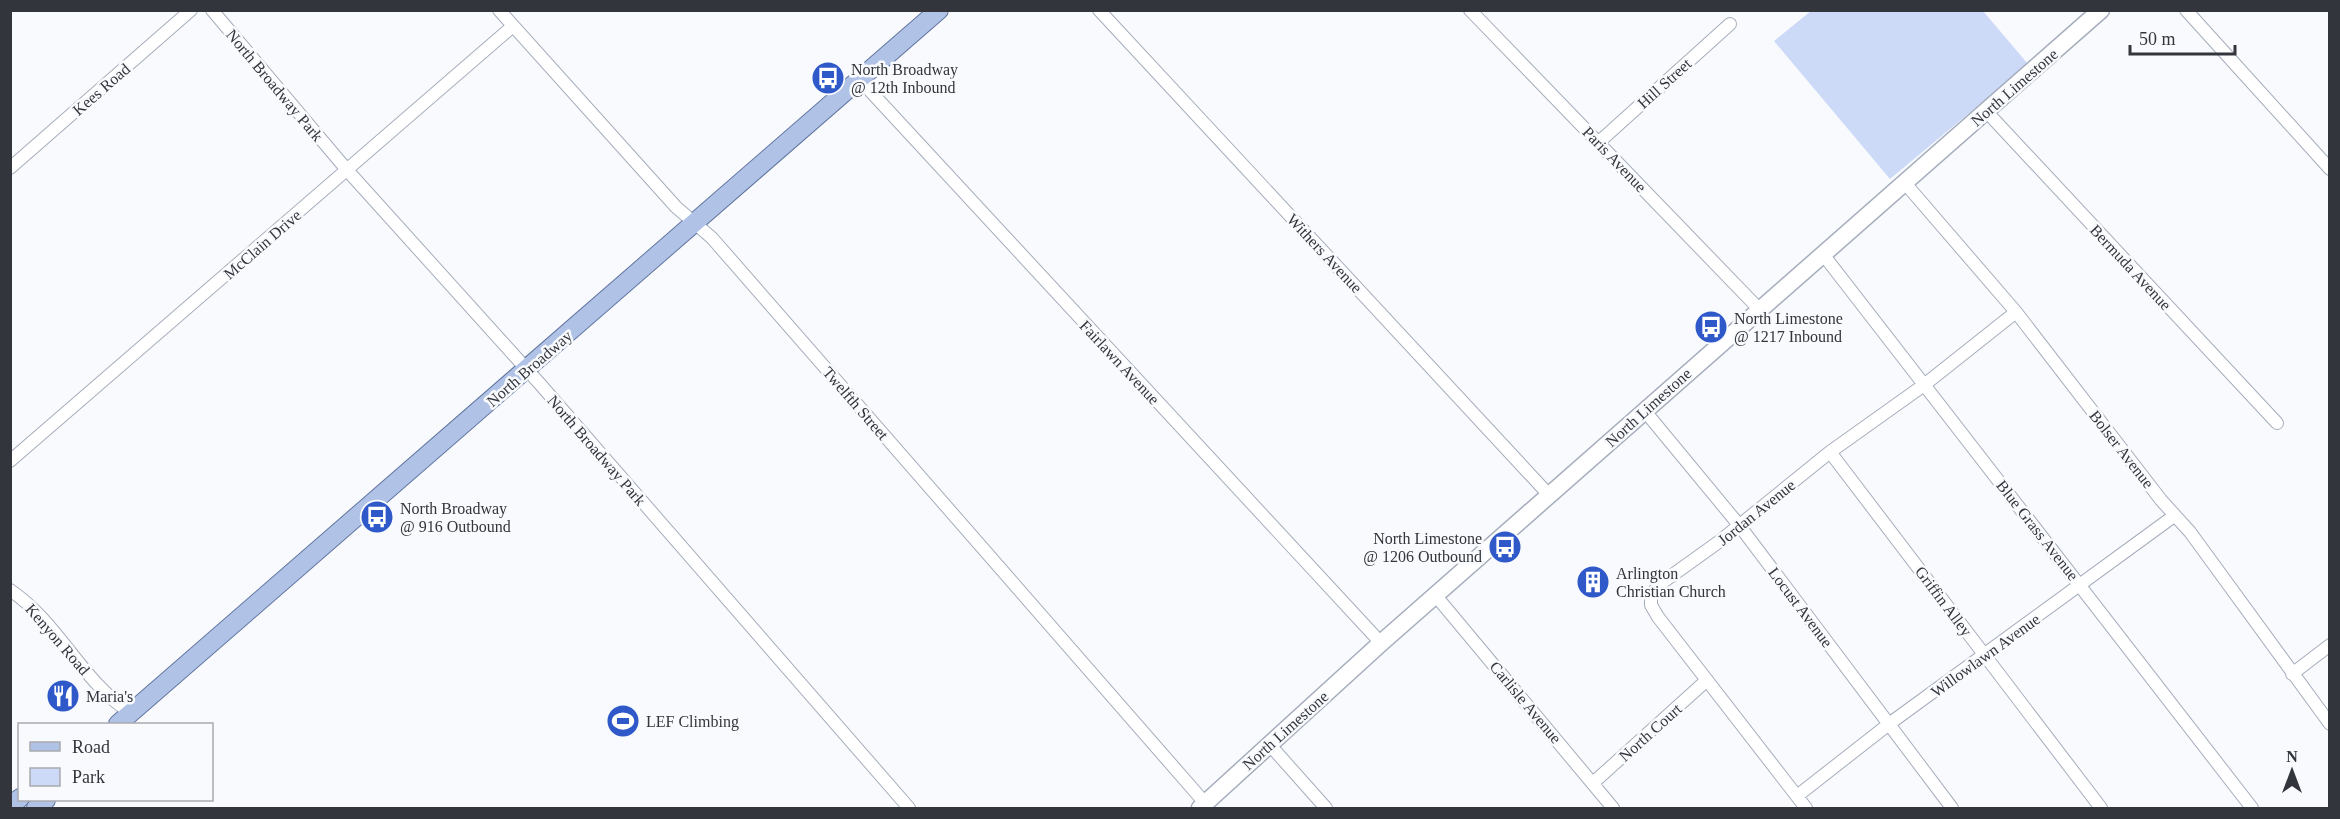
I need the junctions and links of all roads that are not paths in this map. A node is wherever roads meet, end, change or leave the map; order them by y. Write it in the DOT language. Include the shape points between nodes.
graph roads {
  1 [pos="191,10"];
  2 [pos="212,10"];
  3 [pos="499,10"];
  4 [pos="939,10"];
  5 [pos="1099,10"];
  6 [pos="2101,10"];
  7 [pos="2186,10"];
  8 [pos="1470,11"];
  9 [pos="1730,24"];
  10 [pos="513,26"];
  11 [pos="860,80"];
  12 [pos="1986,111"];
  13 [pos="1599,142"];
  14 [pos="10,168"];
  15 [pos="2330,169"];
  16 [pos="347,170"];
  17 [pos="1904,182"];
  18 [pos="693,223"];
  19 [pos="1822,253"];
  20 [pos="1759,309"];
  21 [pos="2016,312"];
  22 [pos="527,370"];
  23 [pos="1924,385"];
  24 [pos="1644,410"];
  25 [pos="2277,423"];
  26 [pos="1830,452"];
  27 [pos="10,461"];
  28 [pos="1550,496"];
  29 [pos="2174,516"];
  30 [pos="1739,525"];
  31 [pos="2081,586"];
  32 [pos="10,590"];
  33 [pos="1436,596"];
  34 [pos="1381,643"];
  35 [pos="2330,645"];
  36 [pos="1986,656"];
  37 [pos="2292,674"];
  38 [pos="1707,680"];
  39 [pos="125,719"];
  40 [pos="1889,724"];
  41 [pos="2330,724"];
  42 [pos="1269,744"];
  43 [pos="1593,783"];
  44 [pos="1797,796"];
  45 [pos="1202,806"];
  46 [pos="909,808"];
  47 [pos="1326,808"];
  48 [pos="1613,808"];
  49 [pos="1806,808"];
  50 [pos="1952,808"];
  51 [pos="2101,808"];
  52 [pos="2252,808"];
  1 -- 14 [label="street, Kees Road"];
  2 -- 16 [label="street, North Broadway Park"];
  3 -- 10 [label="street, Twelfth Street"];
  4 -- 11 [label="main road, North Broadway"];
  5 -- 28 [label="street, Withers Avenue"];
  6 -- 12 [label="street, North Limestone"];
  7 -- 15 [label="street"];
  8 -- 13 [label="street, Paris Avenue"];
  9 -- 13 [label="street, Hill Street"];
  10 -- 16 [label="street, McClain Drive"];
  10 -- 18 [label="street, Twelfth Street"];
  11 -- 18 [label="main road, North Broadway"];
  11 -- 34 [label="street, Fairlawn Avenue"];
  12 -- 17 [label="street, North Limestone"];
  12 -- 25 [label="street, Bermuda Avenue"];
  13 -- 20 [label="street, Paris Avenue"];
  16 -- 22 [label="street, North Broadway Park"];
  16 -- 27 [label="street, McClain Drive"];
  17 -- 19 [label="street, North Limestone"];
  17 -- 21 [label="street, Bolser Avenue"];
  18 -- 22 [label="main road, North Broadway"];
  18 -- 45 [label="street, Twelfth Street" via="712,238"];
  19 -- 20 [label="street, North Limestone"];
  19 -- 23 [label="street, Blue Grass Avenue"];
  20 -- 24 [label="street, North Limestone"];
  21 -- 23 [label="street, Jordan Avenue"];
  21 -- 29 [label="street, Bolser Avenue"];
  22 -- 39 [label="main road, North Broadway"];
  22 -- 46 [label="street, North Broadway Park"];
  23 -- 26 [label="street, Jordan Avenue"];
  23 -- 31 [label="street, Blue Grass Avenue"];
  24 -- 28 [label="street, North Limestone"];
  24 -- 30 [label="street, Locust Avenue"];
  26 -- 30 [label="street, Jordan Avenue"];
  26 -- 36 [label="street, Griffin Alley"];
  28 -- 33 [label="street, North Limestone"];
  29 -- 31 [label="street, Willowlawn Avenue"];
  29 -- 37 [label="street, Bolser Avenue"];
  30 -- 38 [label="street, Jordan Avenue" via="1660,584 1651,595 1651,605 1658,617"];
  30 -- 40 [label="street, Locust Avenue"];
  31 -- 36 [label="street, Willowlawn Avenue"];
  31 -- 52 [label="street, Blue Grass Avenue"];
  32 -- 39 [label="street, Kenyon Road" via="36,611"];
  33 -- 34 [label="street, North Limestone"];
  33 -- 43 [label="street, Carlisle Avenue"];
  34 -- 42 [label="street, North Limestone"];
  35 -- 37 [label="street"];
  36 -- 40 [label="street, Willowlawn Avenue"];
  36 -- 51 [label="street, Griffin Alley"];
  37 -- 41 [label="street, Bolser Avenue"];
  38 -- 43 [label="street, North Court"];
  38 -- 44 [label="street, Jordan Avenue"];
  40 -- 44 [label="street, Willowlawn Avenue"];
  40 -- 50 [label="street, Locust Avenue"];
  42 -- 45 [label="street, North Limestone"];
  42 -- 47 [label="street"];
  43 -- 48 [label="street, Carlisle Avenue"];
  44 -- 49 [label="street, Jordan Avenue"];
}
